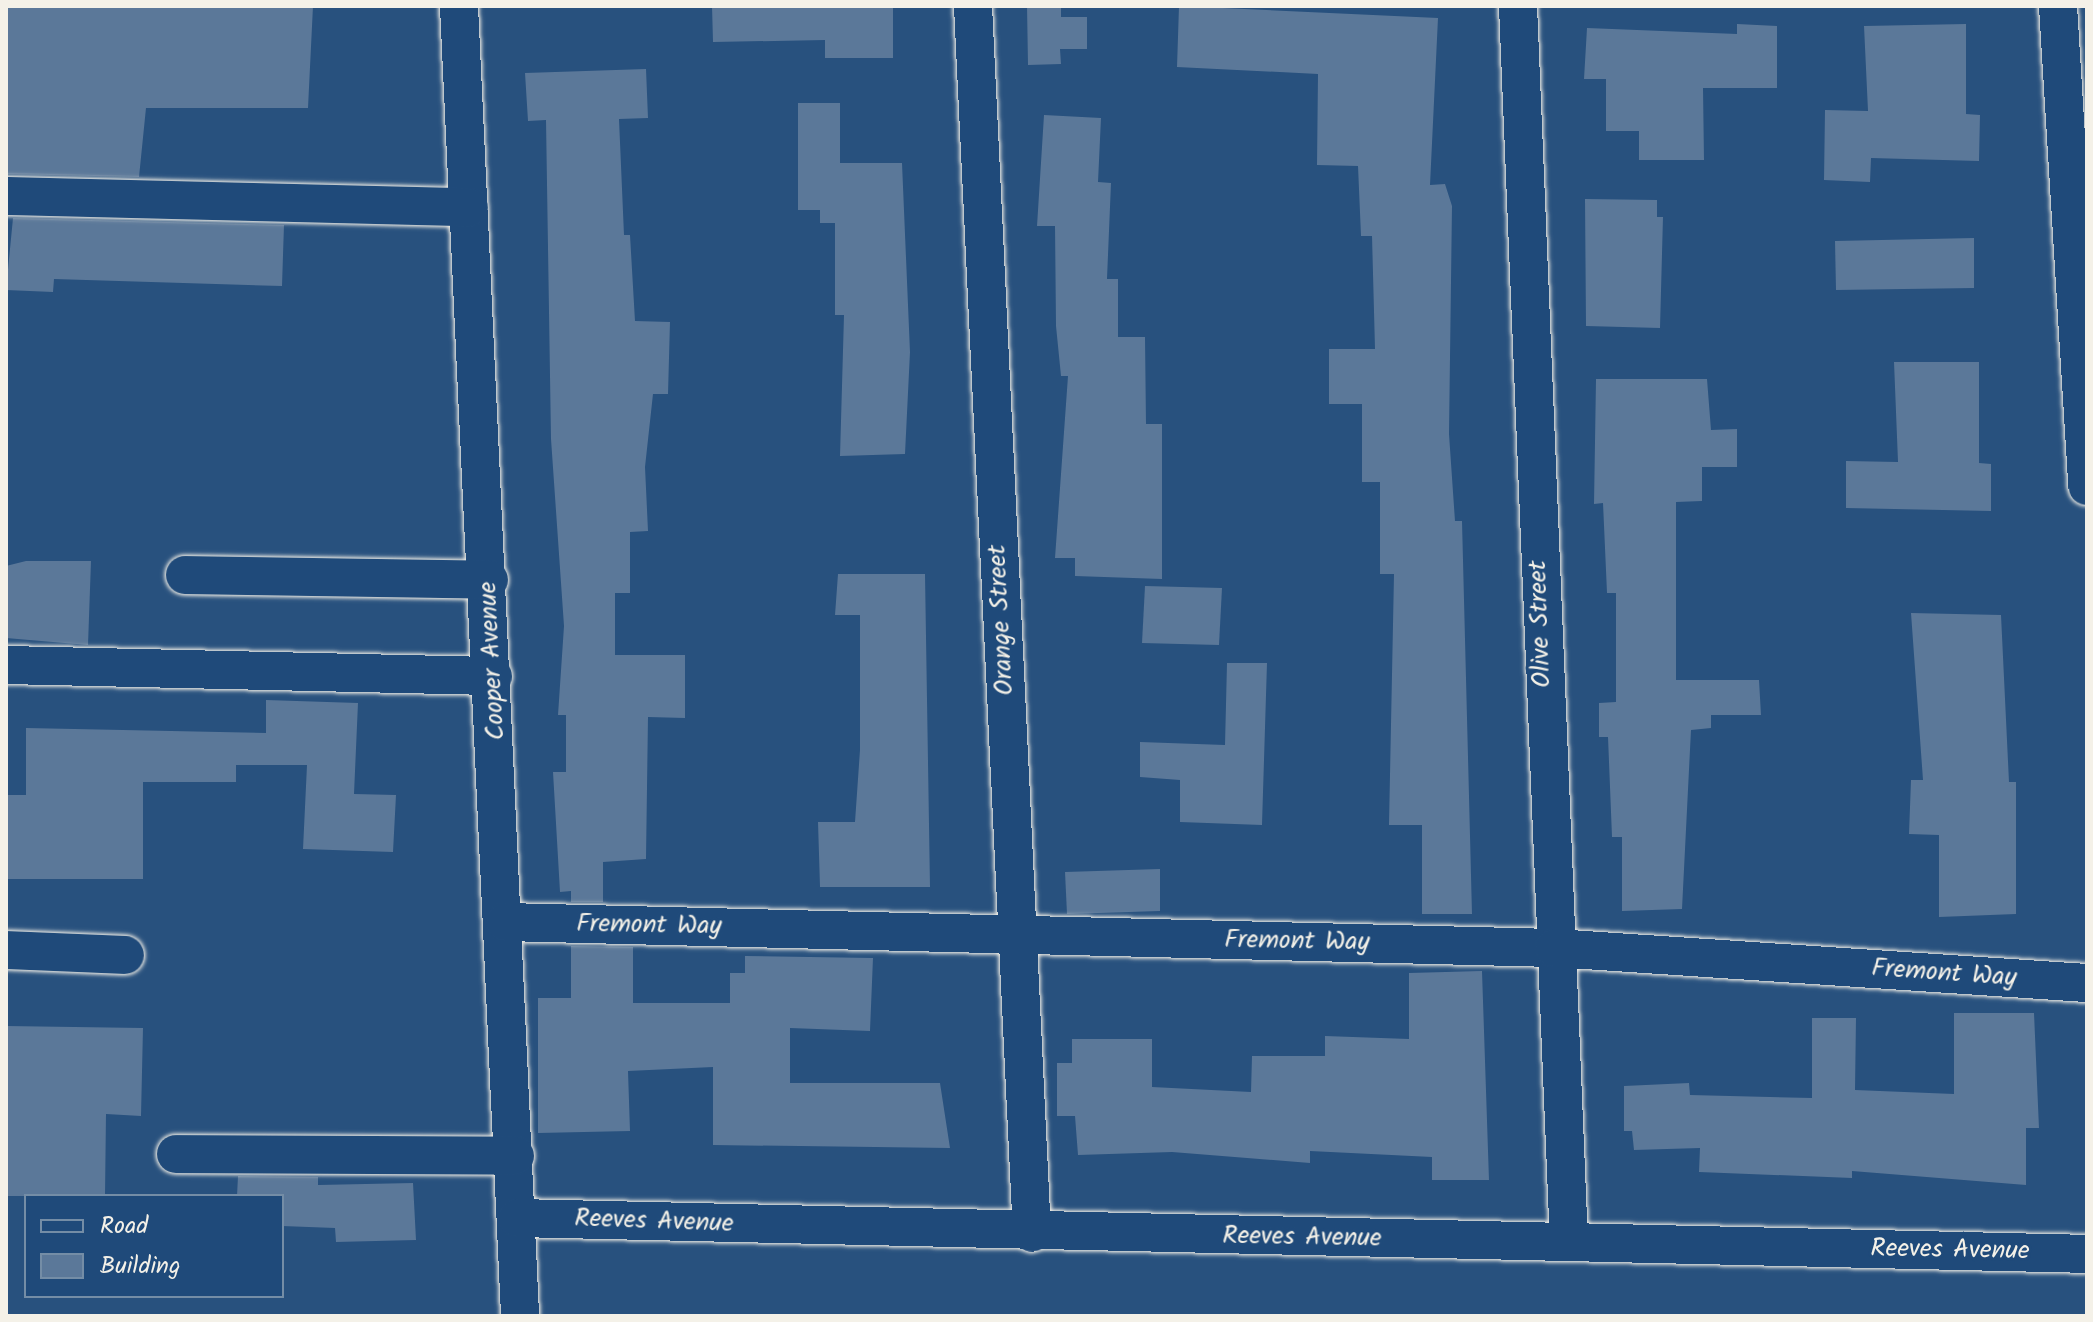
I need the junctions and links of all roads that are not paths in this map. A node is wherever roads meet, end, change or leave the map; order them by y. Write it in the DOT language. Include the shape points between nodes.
graph roads {
  1 [pos="459,6"];
  2 [pos="973,6"];
  3 [pos="1518,6"];
  4 [pos="2058,6"];
  5 [pos="6,196"];
  6 [pos="469,207"];
  7 [pos="2087,486"];
  8 [pos="185,575"];
  9 [pos="489,580"];
  10 [pos="6,665"];
  11 [pos="493,676"];
  12 [pos="505,922"];
  13 [pos="1017,935"];
  14 [pos="1554,948"];
  15 [pos="6,950"];
  16 [pos="125,955"];
  17 [pos="2087,983"];
  18 [pos="176,1154"];
  19 [pos="515,1156"];
  20 [pos="517,1218"];
  21 [pos="1032,1233"];
  22 [pos="1569,1242"];
  23 [pos="2087,1254"];
  24 [pos="520,1316"];
  1 -- 6 [label="street, Cooper Avenue"];
  2 -- 13 [label="street, Orange Street"];
  3 -- 14 [label="street, Olive Street"];
  4 -- 7 [label="street"];
  5 -- 6 [label="street"];
  6 -- 9 [label="street, Cooper Avenue"];
  8 -- 9 [label="street"];
  9 -- 11 [label="street, Cooper Avenue"];
  10 -- 11 [label="street"];
  11 -- 12 [label="street, Cooper Avenue"];
  12 -- 13 [label="street, Fremont Way"];
  12 -- 19 [label="street, Cooper Avenue"];
  13 -- 14 [label="street, Fremont Way"];
  13 -- 21 [label="street, Orange Street"];
  14 -- 17 [label="street, Fremont Way"];
  14 -- 22 [label="street, Olive Street"];
  15 -- 16 [label="street"];
  18 -- 19 [label="street"];
  19 -- 20 [label="street, Cooper Avenue"];
  20 -- 21 [label="street, Reeves Avenue"];
  20 -- 24 [label="street, Cooper Avenue"];
  21 -- 22 [label="street, Reeves Avenue"];
  22 -- 23 [label="street, Reeves Avenue"];
}
